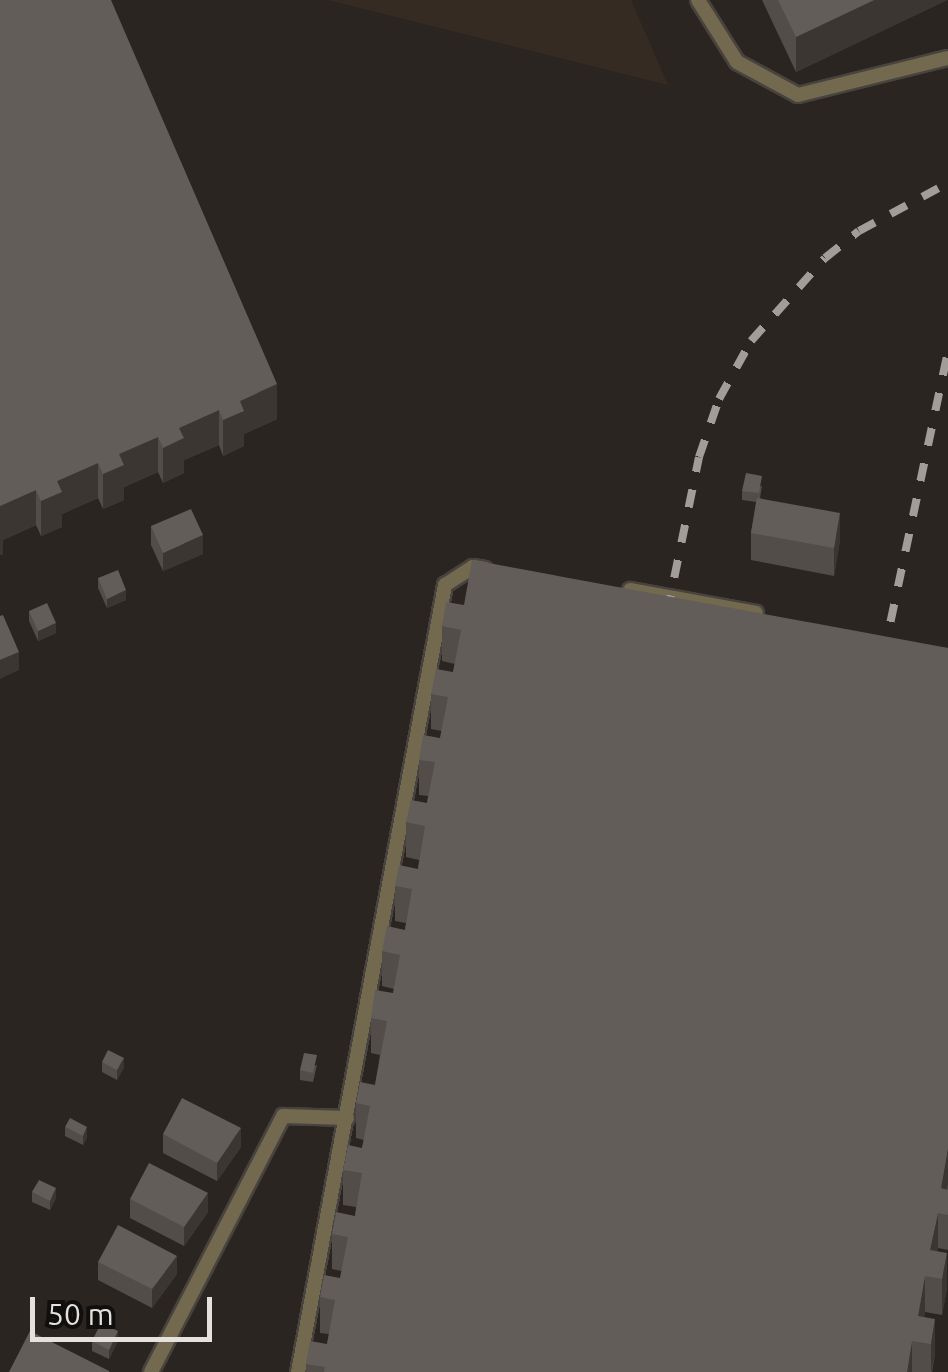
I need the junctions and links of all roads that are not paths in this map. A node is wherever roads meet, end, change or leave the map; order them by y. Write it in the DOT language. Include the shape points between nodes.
graph roads {
  1 [pos="698,0"];
  2 [pos="948,58"];
  3 [pos="512,572"];
  4 [pos="611,587"];
  5 [pos="778,617"];
  6 [pos="347,1118"];
  7 [pos="151,1372"];
  8 [pos="298,1372"];
  1 -- 2 [label="lane" via="737,62 798,95"];
  3 -- 6 [label="lane" via="473,567 445,585"];
  4 -- 5 [label="lane"];
  6 -- 7 [label="lane" via="283,1116"];
  6 -- 8 [label="lane"];
}
